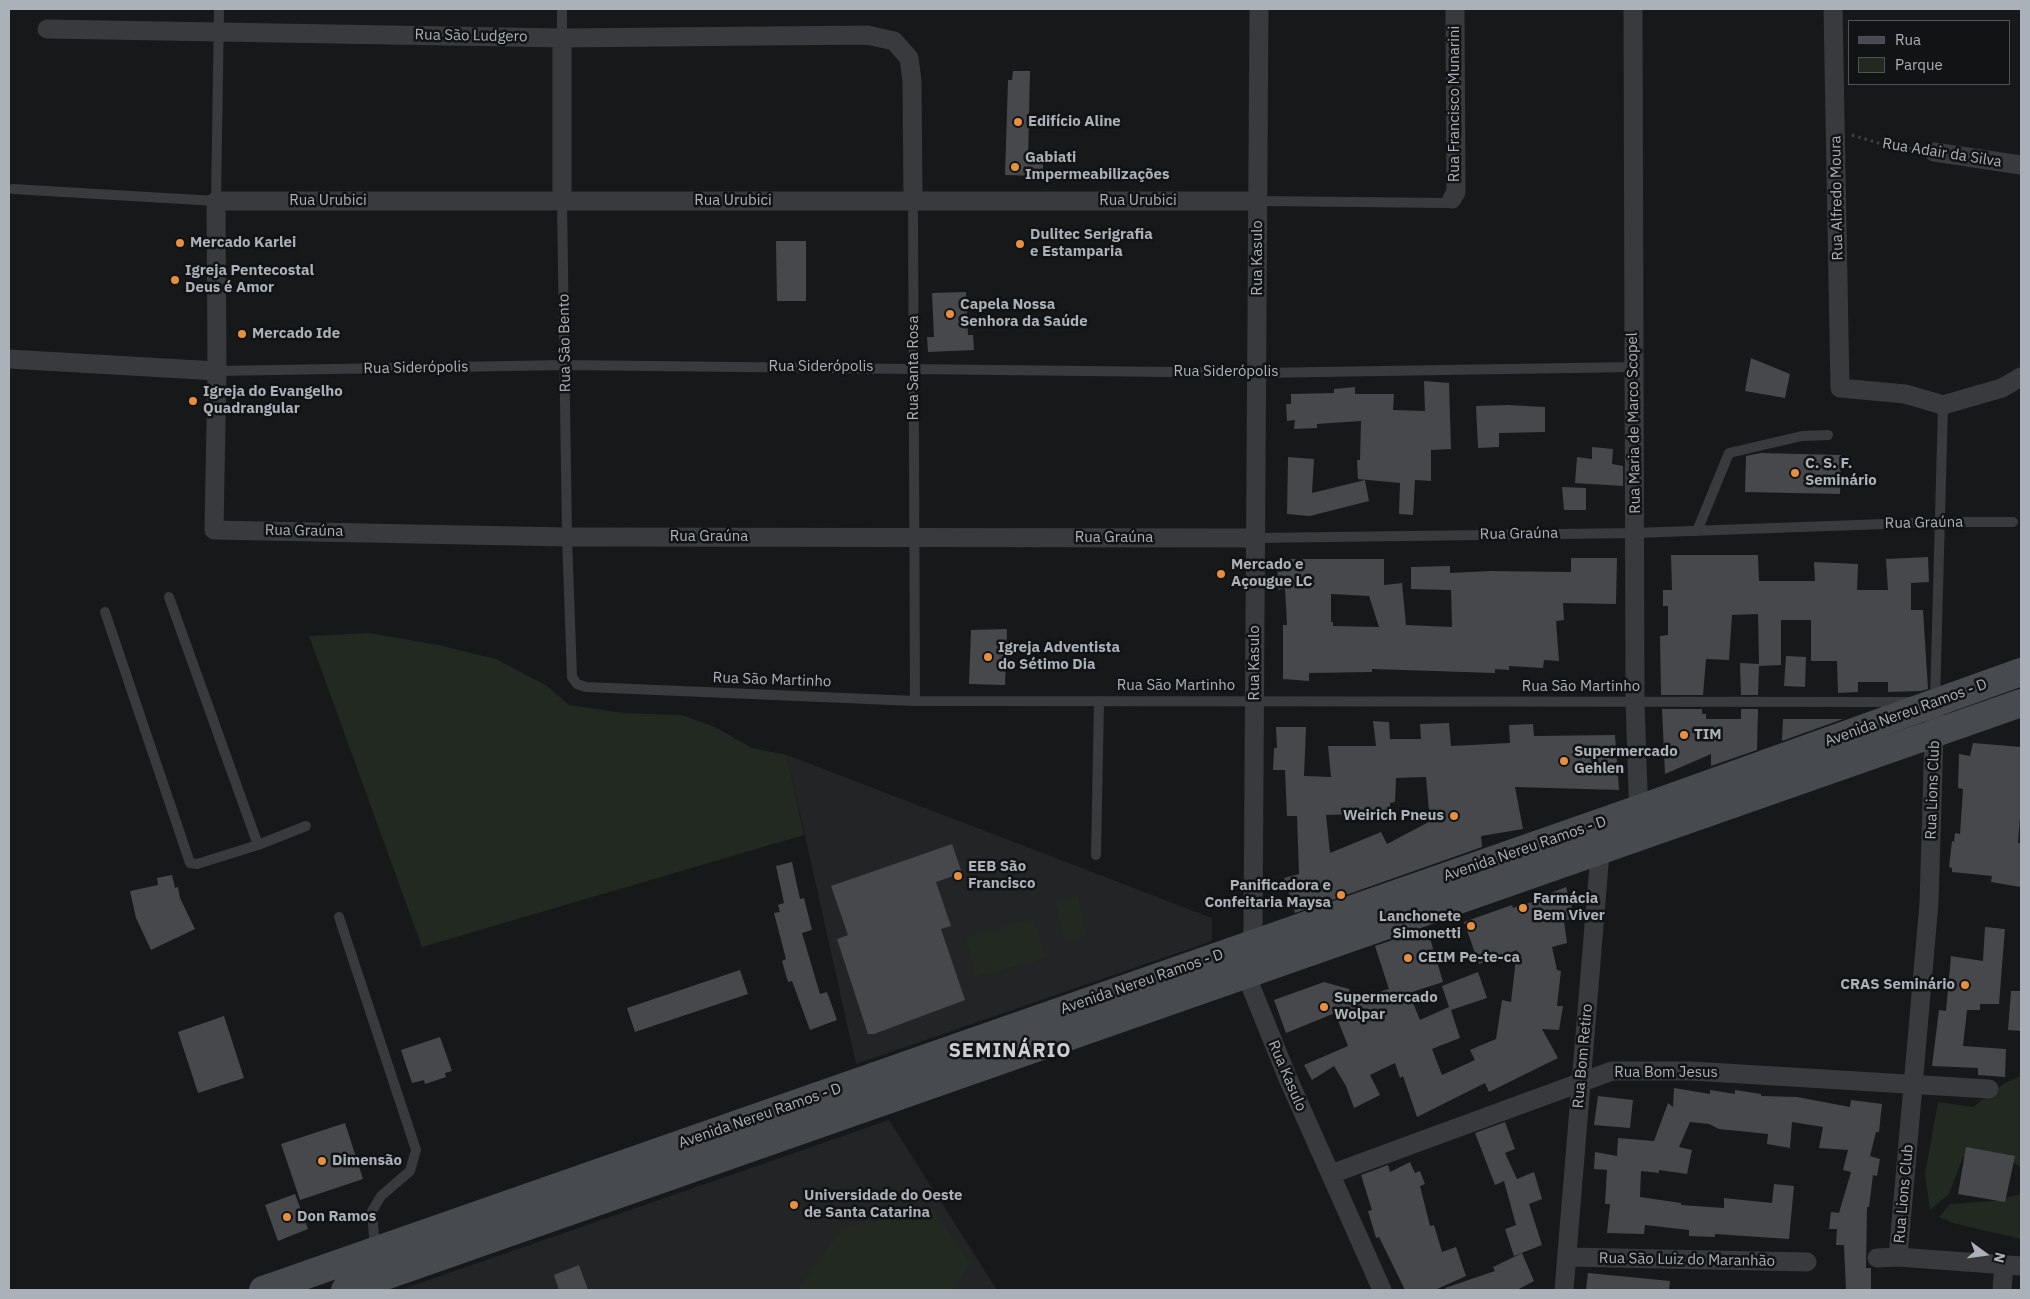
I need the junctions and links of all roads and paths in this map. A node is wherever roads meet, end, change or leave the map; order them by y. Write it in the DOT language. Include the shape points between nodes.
graph roads {
  1 [pos="219,9"];
  2 [pos="562,9"];
  3 [pos="1259,9"];
  4 [pos="1455,9"];
  5 [pos="1633,9"];
  6 [pos="1833,9"];
  7 [pos="47,29"];
  8 [pos="219,32"];
  9 [pos="562,38"];
  10 [pos="894,41"];
  11 [pos="1836,130"];
  12 [pos="1934,152"];
  13 [pos="2021,165"];
  14 [pos="13,189"];
  15 [pos="1452,199"];
  16 [pos="216,201"];
  17 [pos="562,201"];
  18 [pos="912,201"];
  19 [pos="1259,201"];
  20 [pos="9,359"];
  21 [pos="566,365"];
  22 [pos="1633,367"];
  23 [pos="914,368"];
  24 [pos="217,371"];
  25 [pos="1257,373"];
  26 [pos="2021,377"];
  27 [pos="1943,405"];
  28 [pos="1828,435"];
  29 [pos="1940,522"];
  30 [pos="2013,522"];
  31 [pos="1697,531"];
  32 [pos="1635,533"];
  33 [pos="567,536"];
  34 [pos="914,537"];
  35 [pos="1256,538"];
  36 [pos="169,597"];
  37 [pos="105,612"];
  38 [pos="2021,672"];
  39 [pos="572,677"];
  40 [pos="915,701"];
  41 [pos="1099,701"];
  42 [pos="1254,701"];
  43 [pos="1635,702"];
  44 [pos="1935,702"];
  45 [pos="2021,703"];
  46 [pos="1935,733"];
  47 [pos="1639,810"];
  48 [pos="1602,822"];
  49 [pos="306,826"];
  50 [pos="1639,837"];
  51 [pos="258,844"];
  52 [pos="1600,851"];
  53 [pos="1096,855"];
  54 [pos="340,917"];
  55 [pos="1251,944"];
  56 [pos="1249,973"];
  57 [pos="1581,1083"];
  58 [pos="1913,1086"];
  59 [pos="1989,1089"];
  60 [pos="715,1146"];
  61 [pos="1331,1174"];
  62 [pos="559,1187"];
  63 [pos="569,1212"];
  64 [pos="375,1251"];
  65 [pos="1567,1257"];
  66 [pos="1898,1257"];
  67 [pos="1877,1258"];
  68 [pos="1808,1262"];
  69 [pos="2013,1265"];
  70 [pos="344,1279"];
  71 [pos="274,1288"];
  72 [pos="1382,1290"];
  73 [pos="1564,1290"];
  74 [pos="2002,1290"];
  1 -- 8 [label="lane"];
  2 -- 9 [label="lane, Rua São Bento"];
  3 -- 19 [label="street, Rua Kasulo"];
  4 -- 15 [label="street, Rua Francisco Munarini" via="1456,192"];
  5 -- 22 [label="street, Rua Maria de Marco Scopel"];
  6 -- 11 [label="street, Rua Alfredo Moura"];
  7 -- 8 [label="street, Rua São Ludgero"];
  8 -- 9 [label="street, Rua São Ludgero"];
  8 -- 16 [label="lane"];
  9 -- 10 [label="street, Rua São Ludgero" via="867,35"];
  9 -- 17 [label="street, Rua São Bento"];
  10 -- 18 [label="street, Rua Santa Rosa" via="909,58 910,65"];
  11 -- 12 [label="path, Rua Adair da Silva" via="1888,146"];
  11 -- 27 [label="street, Rua Alfredo Moura" via="1840,388 1905,394"];
  12 -- 13 [label="street, Rua Adair da Silva"];
  14 -- 16 [label="lane, Rua Urubici"];
  15 -- 19 [label="lane, Rua Urubici" via="1446,203"];
  16 -- 17 [label="street, Rua Urubici"];
  16 -- 24 [label="street"];
  17 -- 18 [label="street, Rua Urubici"];
  17 -- 21 [label="lane, Rua São Bento"];
  18 -- 19 [label="street, Rua Urubici"];
  18 -- 23 [label="lane, Rua Santa Rosa"];
  19 -- 25 [label="street, Rua Kasulo"];
  20 -- 24 [label="street, Rua Siderópolis"];
  21 -- 23 [label="lane, Rua Siderópolis"];
  21 -- 24 [label="lane, Rua Siderópolis"];
  21 -- 33 [label="lane, Rua São Bento"];
  22 -- 25 [label="lane, Rua Siderópolis"];
  22 -- 32 [label="street, Rua Maria de Marco Scopel"];
  23 -- 25 [label="lane, Rua Siderópolis"];
  23 -- 34 [label="lane, Rua Santa Rosa"];
  24 -- 33 [label="street, Rua Graúna" via="214,530"];
  25 -- 35 [label="street, Rua Kasulo"];
  26 -- 27 [label="street" via="2002,388"];
  27 -- 29 [label="lane, Rua Lions Club"];
  28 -- 31 [label="lane" via="1802,436 1729,453"];
  29 -- 30 [label="lane, Rua Graúna"];
  29 -- 31 [label="lane, Rua Graúna"];
  29 -- 44 [label="lane, Rua Lions Club"];
  31 -- 32 [label="lane, Rua Graúna"];
  32 -- 35 [label="lane, Rua Graúna"];
  32 -- 43 [label="street, Rua Maria de Marco Scopel"];
  33 -- 34 [label="street, Rua Graúna"];
  33 -- 39 [label="lane, Rua São Bento"];
  34 -- 35 [label="street, Rua Graúna"];
  34 -- 40 [label="lane, Rua Santa Rosa"];
  35 -- 42 [label="street, Rua Kasulo"];
  36 -- 51 [label="lane"];
  37 -- 51 [label="lane" via="190,863 197,864"];
  38 -- 44 [label="street, Avenida Nereu Ramos - D"];
  39 -- 40 [label="lane, Rua São Martinho" via="577,684 586,687"];
  40 -- 41 [label="lane, Rua São Martinho"];
  41 -- 42 [label="lane, Rua São Martinho"];
  41 -- 53 [label="lane"];
  42 -- 43 [label="lane, Rua São Martinho"];
  42 -- 55 [label="street, Rua Kasulo"];
  43 -- 44 [label="lane, Rua São Martinho"];
  43 -- 47 [label="street, Rua Maria de Marco Scopel"];
  44 -- 46 [label="street, Rua Lions Club"];
  44 -- 47 [label="street, Avenida Nereu Ramos - D"];
  45 -- 46 [label="street, Avenida Nereu Ramos - D"];
  46 -- 50 [label="street, Avenida Nereu Ramos - D"];
  46 -- 58 [label="street, Rua Lions Club" via="1929,903"];
  47 -- 48 [label="street, Avenida Nereu Ramos - D"];
  47 -- 50 [label="street, Rua Maria de Marco Scopel"];
  48 -- 52 [label="street, Rua Bom Retiro"];
  48 -- 55 [label="street, Avenida Nereu Ramos - D"];
  49 -- 51 [label="lane"];
  50 -- 52 [label="street, Avenida Nereu Ramos - D"];
  52 -- 56 [label="street, Avenida Nereu Ramos - D"];
  52 -- 57 [label="street, Rua Bom Retiro"];
  54 -- 64 [label="lane" via="416,1150 410,1171 381,1196 372,1211"];
  55 -- 56 [label="street, Rua Kasulo"];
  55 -- 60 [label="street, Avenida Nereu Ramos - D"];
  56 -- 60 [label="street, Avenida Nereu Ramos - D"];
  56 -- 61 [label="street, Rua Kasulo" via="1254,996"];
  57 -- 58 [label="street, Rua Bom Jesus" via="1612,1071 1682,1071"];
  57 -- 61 [label="street, Rua Bom Jesus"];
  57 -- 65 [label="street, Rua Bom Retiro"];
  58 -- 59 [label="street, Rua Bom Jesus"];
  58 -- 66 [label="street, Rua Lions Club"];
  60 -- 62 [label="street, Avenida Nereu Ramos - D"];
  60 -- 63 [label="street, Avenida Nereu Ramos - D"];
  61 -- 72 [label="street, Rua Kasulo"];
  62 -- 63 [label="street"];
  62 -- 64 [label="street, Avenida Nereu Ramos - D"];
  63 -- 70 [label="street, Avenida Nereu Ramos - D"];
  64 -- 70 [label="street, Avenida Nereu Ramos - D"];
  65 -- 68 [label="street, Rua São Luiz do Maranhão"];
  65 -- 73 [label="street, Rua Bom Retiro"];
  66 -- 67 [label="street"];
  66 -- 69 [label="street"];
  69 -- 74 [label="street"];
  70 -- 71 [label="street, Avenida Nereu Ramos - D"];
}
